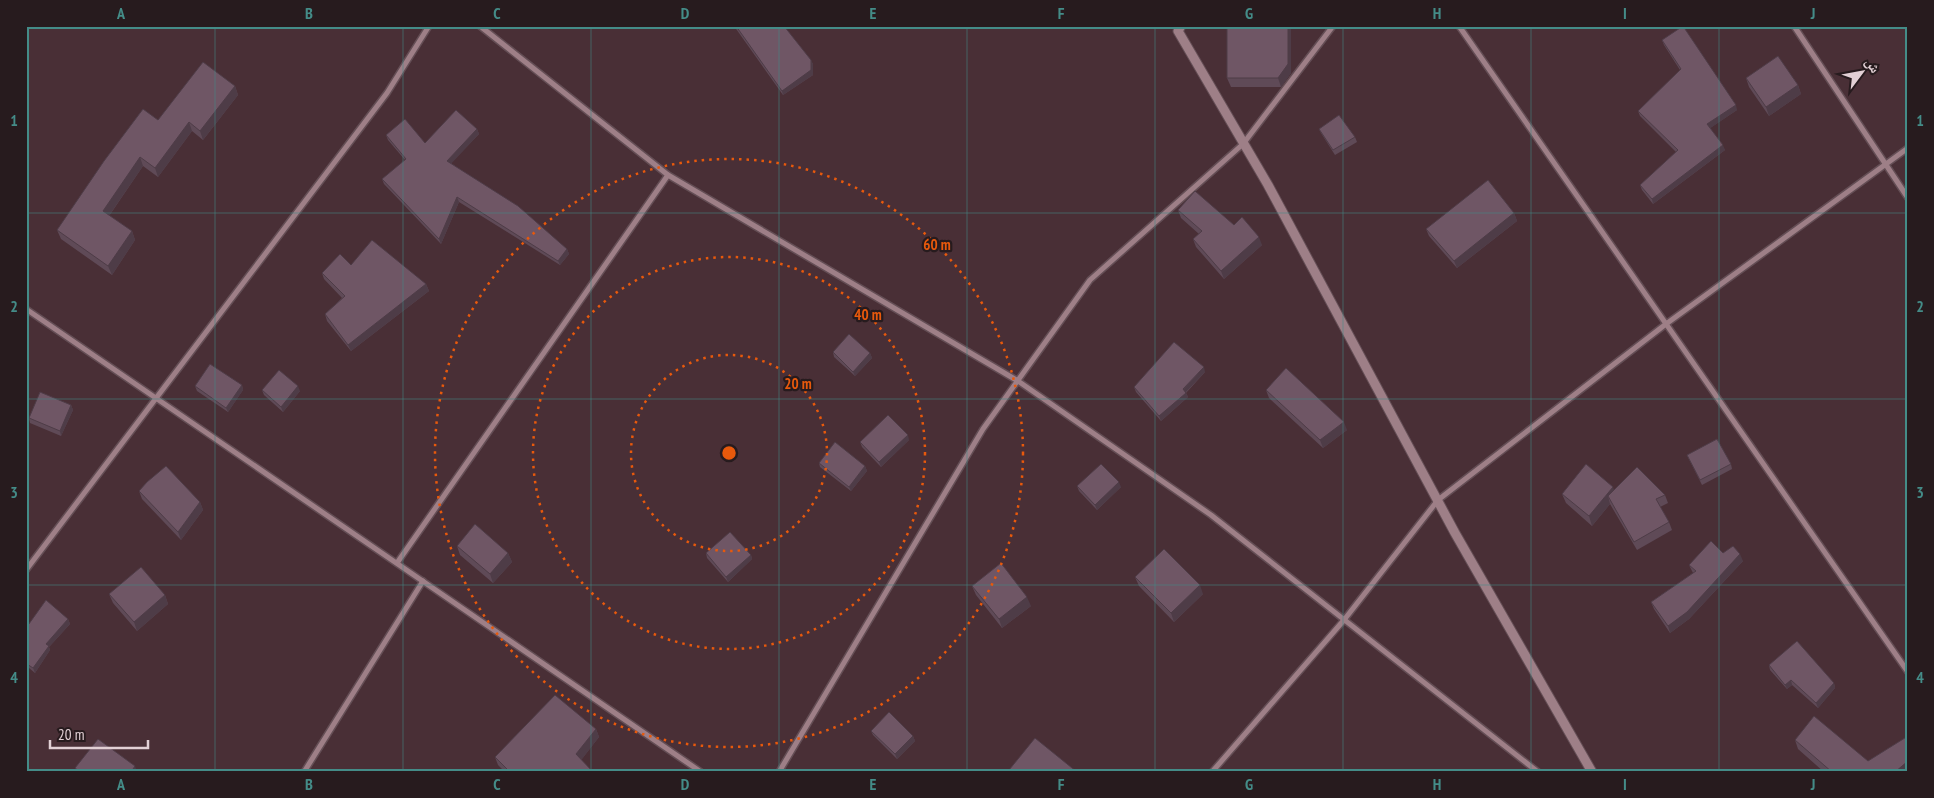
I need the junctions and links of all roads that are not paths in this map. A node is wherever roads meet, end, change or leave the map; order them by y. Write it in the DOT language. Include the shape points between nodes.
graph roads {
  1 [pos="429,26"];
  2 [pos="480,26"];
  3 [pos="1181,26"];
  4 [pos="1333,26"];
  5 [pos="1459,26"];
  6 [pos="1794,26"];
  7 [pos="1243,144"];
  8 [pos="1908,148"];
  9 [pos="1885,164"];
  10 [pos="668,176"];
  11 [pos="1908,198"];
  12 [pos="26,309"];
  13 [pos="1666,324"];
  14 [pos="1018,381"];
  15 [pos="156,398"];
  16 [pos="1438,500"];
  17 [pos="397,563"];
  18 [pos="26,570"];
  19 [pos="423,581"];
  20 [pos="1344,620"];
  21 [pos="1908,672"];
  22 [pos="304,772"];
  23 [pos="701,772"];
  24 [pos="779,772"];
  25 [pos="1212,772"];
  26 [pos="1538,772"];
  27 [pos="1592,772"];
  1 -- 15 [label="street" via="387,93"];
  2 -- 10 [label="street"];
  3 -- 7 [label="street" via="1178,31"];
  4 -- 7 [label="street"];
  5 -- 13 [label="street"];
  6 -- 9 [label="street"];
  7 -- 14 [label="street" via="1090,280"];
  7 -- 16 [label="street"];
  8 -- 9 [label="street"];
  9 -- 11 [label="street"];
  9 -- 13 [label="street"];
  10 -- 14 [label="street"];
  10 -- 17 [label="street"];
  12 -- 15 [label="street"];
  13 -- 16 [label="street"];
  13 -- 21 [label="street"];
  14 -- 20 [label="street" via="1211,515"];
  14 -- 24 [label="street" via="983,429"];
  15 -- 17 [label="street"];
  15 -- 18 [label="street"];
  16 -- 20 [label="street"];
  16 -- 27 [label="street"];
  17 -- 19 [label="street"];
  19 -- 22 [label="street"];
  19 -- 23 [label="street"];
  20 -- 25 [label="street"];
  20 -- 26 [label="street"];
}
